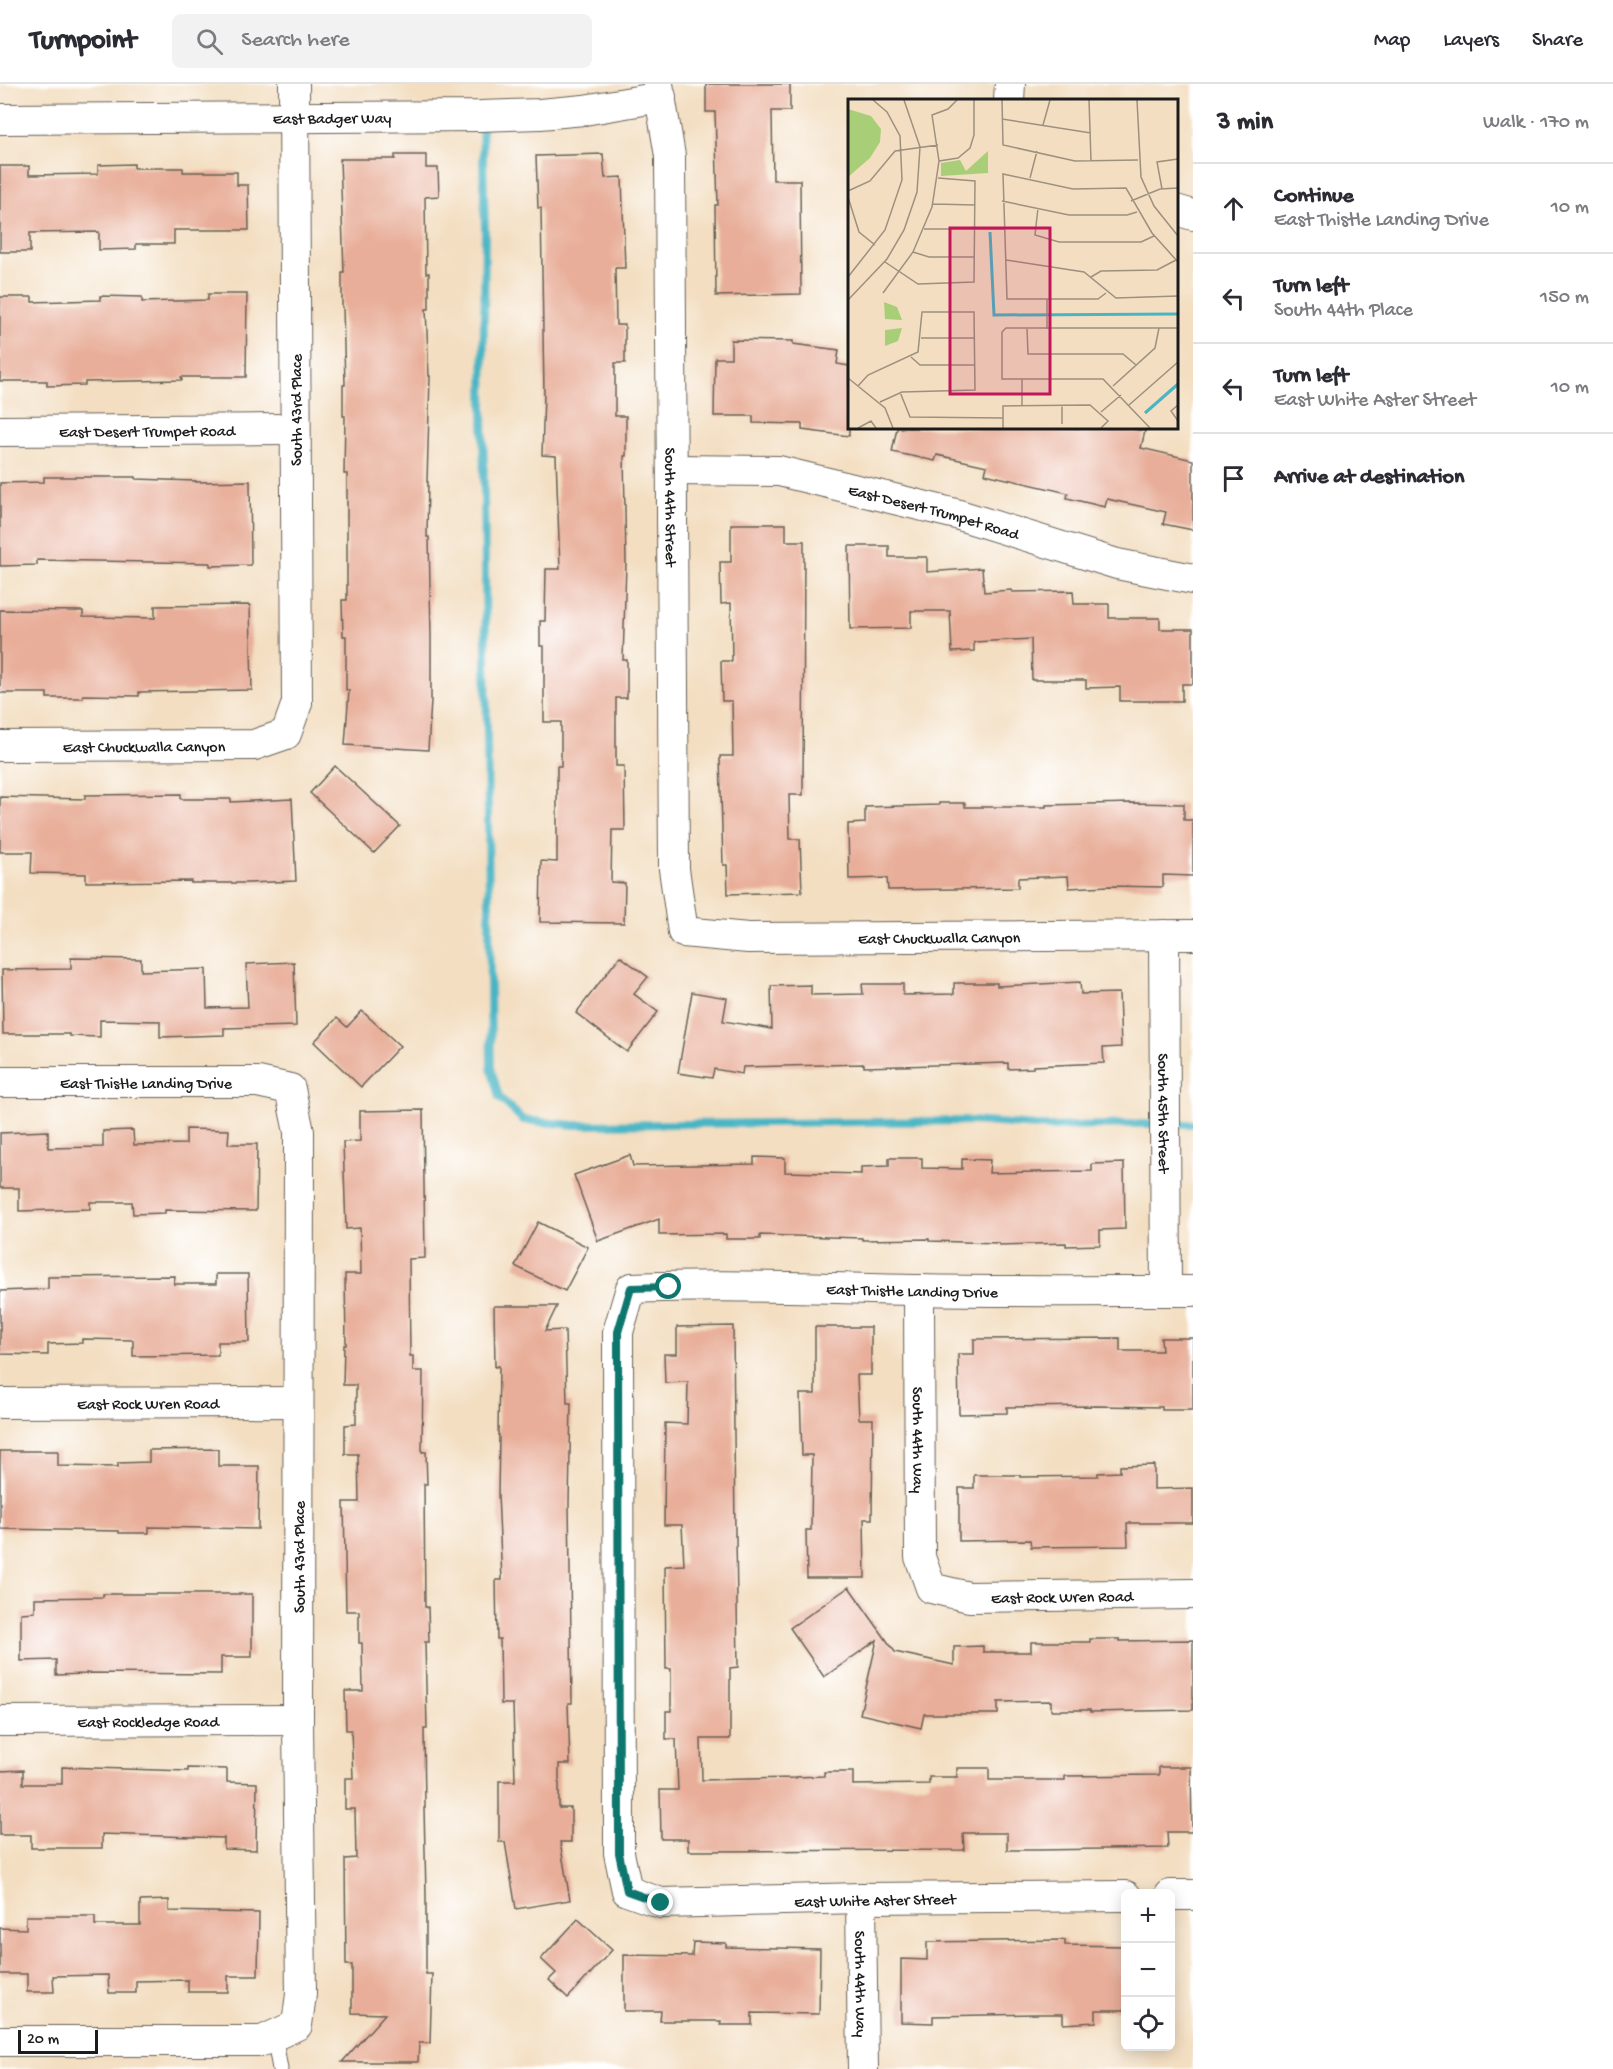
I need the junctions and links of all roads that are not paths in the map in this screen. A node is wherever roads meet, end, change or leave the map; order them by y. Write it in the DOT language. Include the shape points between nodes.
graph roads {
  1 [pos="294,84"];
  2 [pos="1010,84"];
  3 [pos="659,90"];
  4 [pos="1009,99"];
  5 [pos="294,117"];
  6 [pos="0,119"];
  7 [pos="1178,211"];
  8 [pos="1193,215"];
  9 [pos="295,429"];
  10 [pos="0,431"];
  11 [pos="672,470"];
  12 [pos="1193,579"];
  13 [pos="286,734"];
  14 [pos="0,746"];
  15 [pos="683,932"];
  16 [pos="1178,935"];
  17 [pos="0,1083"];
  18 [pos="290,1089"];
  19 [pos="919,1290"];
  20 [pos="1180,1291"];
  21 [pos="298,1402"];
  22 [pos="0,1403"];
  23 [pos="931,1588"];
  24 [pos="1193,1594"];
  25 [pos="298,1720"];
  26 [pos="0,1721"];
  27 [pos="627,1891"];
  28 [pos="1175,1895"];
  29 [pos="1193,1895"];
  30 [pos="1121,1896"];
  31 [pos="861,1898"];
  32 [pos="286,2030"];
  33 [pos="0,2041"];
  34 [pos="280,2069"];
  35 [pos="863,2069"];
  1 -- 5 [label="street, South 43rd Place"];
  2 -- 4 [label="street"];
  3 -- 5 [label="street, East Badger Way" via="584,110 540,114"];
  3 -- 11 [label="street, South 44th Street" via="670,156"];
  5 -- 6 [label="street, East Badger Way"];
  5 -- 9 [label="street, South 43rd Place"];
  7 -- 8 [label="street"];
  9 -- 10 [label="street, East Desert Trumpet Road"];
  9 -- 13 [label="street, South 43rd Place" via="297,703"];
  11 -- 12 [label="street, East Desert Trumpet Road" via="779,471 956,514 1117,564"];
  11 -- 15 [label="street, South 44th Street" via="674,869"];
  13 -- 14 [label="street, East Chuckwalla Canyon" via="254,745"];
  15 -- 16 [label="street, East Chuckwalla Canyon" via="748,938"];
  16 -- 20 [label="street, South 45th Street" via="1166,1145"];
  17 -- 18 [label="street, East Thistle Landing Drive" via="258,1082"];
  18 -- 21 [label="street, South 43rd Place" via="299,1131"];
  19 -- 20 [label="street, East Thistle Landing Drive"];
  19 -- 23 [label="street, South 44th Way" via="920,1557"];
  19 -- 27 [label="street, East Thistle Landing Drive" via="631,1288 618,1332 619,1853"];
  21 -- 22 [label="street, East Rock Wren Road"];
  21 -- 25 [label="street, South 43rd Place"];
  23 -- 24 [label="street, East Rock Wren Road" via="969,1597"];
  25 -- 26 [label="street, East Rockledge Road"];
  25 -- 32 [label="street, South 43rd Place" via="301,1994"];
  27 -- 31 [label="street, East White Aster Street" via="661,1903"];
  28 -- 29 [label="street"];
  30 -- 31 [label="street, East White Aster Street"];
  31 -- 35 [label="street, South 44th Way"];
  32 -- 33 [label="street" via="262,2041"];
  32 -- 34 [label="lane"];
}
